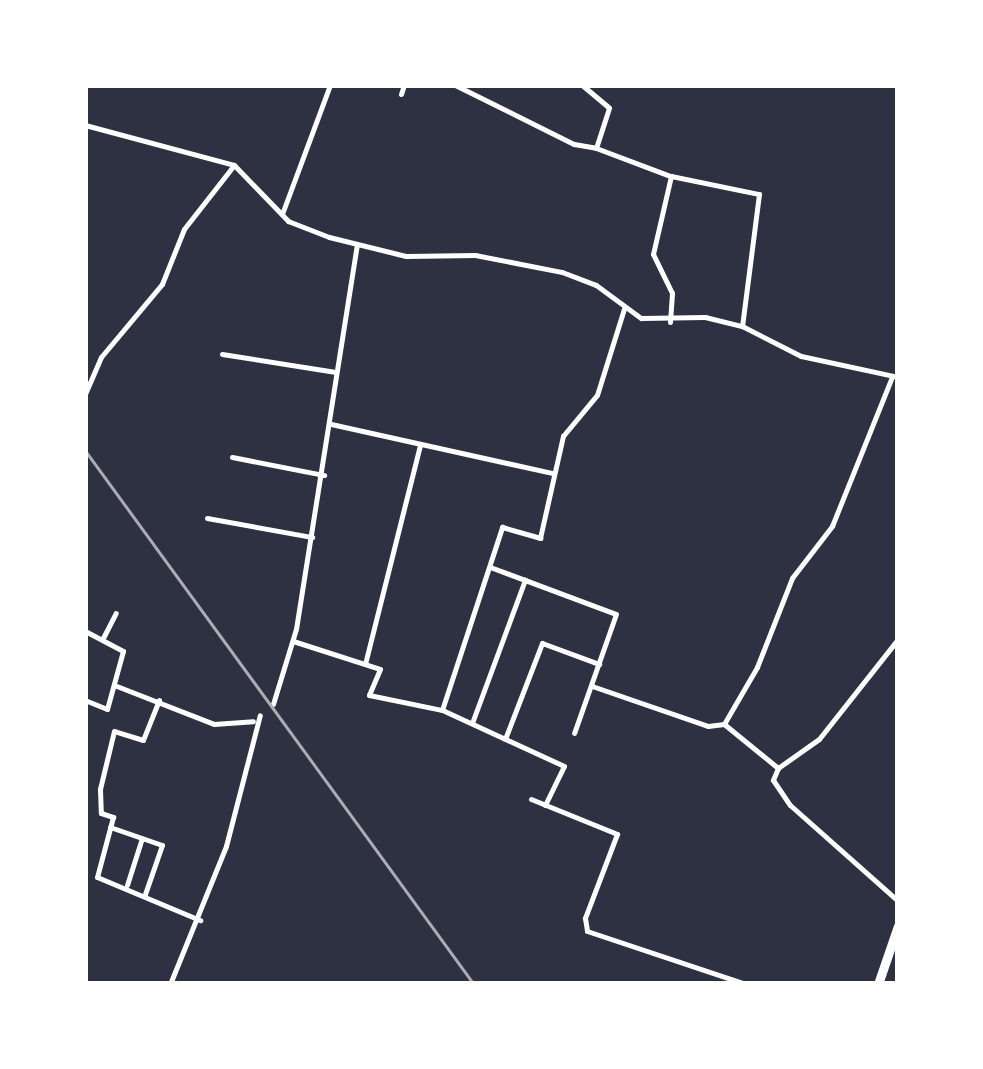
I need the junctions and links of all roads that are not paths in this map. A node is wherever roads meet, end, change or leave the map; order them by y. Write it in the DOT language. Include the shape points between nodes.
graph roads {
  1 [pos="330,85"];
  2 [pos="404,85"];
  3 [pos="455,85"];
  4 [pos="582,85"];
  5 [pos="401,94"];
  6 [pos="85,125"];
  7 [pos="596,148"];
  8 [pos="234,165"];
  9 [pos="671,176"];
  10 [pos="282,214"];
  11 [pos="357,245"];
  12 [pos="624,308"];
  13 [pos="670,322"];
  14 [pos="742,326"];
  15 [pos="222,354"];
  16 [pos="336,372"];
  17 [pos="895,377"];
  18 [pos="85,394"];
  19 [pos="332,424"];
  20 [pos="420,445"];
  21 [pos="232,456"];
  22 [pos="552,472"];
  23 [pos="324,475"];
  24 [pos="207,518"];
  25 [pos="312,537"];
  26 [pos="490,567"];
  27 [pos="526,580"];
  28 [pos="116,613"];
  29 [pos="85,631"];
  30 [pos="103,638"];
  31 [pos="898,640"];
  32 [pos="293,641"];
  33 [pos="366,664"];
  34 [pos="599,664"];
  35 [pos="114,685"];
  36 [pos="592,686"];
  37 [pos="85,700"];
  38 [pos="159,700"];
  39 [pos="273,704"];
  40 [pos="442,710"];
  41 [pos="472,724"];
  42 [pos="724,724"];
  43 [pos="574,733"];
  44 [pos="505,739"];
  45 [pos="778,768"];
  46 [pos="531,799"];
  47 [pos="545,805"];
  48 [pos="110,827"];
  49 [pos="142,838"];
  50 [pos="127,886"];
  51 [pos="144,894"];
  52 [pos="898,901"];
  53 [pos="200,920"];
  54 [pos="898,926"];
  55 [pos="170,984"];
  56 [pos="745,984"];
  57 [pos="878,984"];
  1 -- 10 [label="street"];
  2 -- 5 [label="street"];
  3 -- 7 [label="street" via="574,144"];
  4 -- 7 [label="street" via="609,108"];
  6 -- 8 [label="street"];
  7 -- 9 [label="street"];
  8 -- 10 [label="street"];
  8 -- 18 [label="street" via="184,229 162,284 101,358"];
  9 -- 13 [label="street" via="653,254 672,293"];
  9 -- 14 [label="street" via="759,194"];
  10 -- 11 [label="street" via="296,226"];
  11 -- 12 [label="street" via="406,256 474,255 562,272 596,285"];
  11 -- 16 [label="street"];
  12 -- 13 [label="street"];
  12 -- 22 [label="street" via="597,395 563,436"];
  13 -- 14 [label="street" via="706,317"];
  14 -- 17 [label="street" via="801,356"];
  15 -- 16 [label="street"];
  16 -- 19 [label="street"];
  17 -- 42 [label="street" via="832,526 792,578 758,667"];
  19 -- 20 [label="street"];
  19 -- 23 [label="street"];
  20 -- 22 [label="street"];
  20 -- 33 [label="street"];
  21 -- 23 [label="street"];
  22 -- 26 [label="street" via="540,538 502,527"];
  23 -- 25 [label="street"];
  24 -- 25 [label="street"];
  25 -- 32 [label="street"];
  26 -- 27 [label="street"];
  26 -- 40 [label="street"];
  27 -- 34 [label="street" via="616,614"];
  27 -- 41 [label="street"];
  28 -- 30 [label="street"];
  29 -- 30 [label="street"];
  30 -- 35 [label="street" via="123,651"];
  31 -- 45 [label="street" via="819,738"];
  32 -- 33 [label="street"];
  32 -- 39 [label="street"];
  33 -- 40 [label="street" via="380,669 368,694"];
  34 -- 36 [label="street"];
  34 -- 44 [label="street" via="542,643"];
  35 -- 37 [label="street" via="107,710"];
  35 -- 38 [label="street"];
  36 -- 42 [label="street" via="708,726"];
  36 -- 43 [label="street"];
  38 -- 48 [label="street" via="143,740 114,731 100,789 101,813 113,817"];
  38 -- 53 [label="street" via="214,724 256,718 226,846"];
  40 -- 41 [label="street"];
  41 -- 44 [label="street"];
  42 -- 45 [label="street"];
  44 -- 47 [label="street" via="564,766"];
  45 -- 52 [label="street" via="773,780 790,805"];
  46 -- 47 [label="street"];
  47 -- 56 [label="street" via="617,834 584,918 587,931"];
  48 -- 49 [label="street"];
  48 -- 50 [label="street" via="96,877"];
  49 -- 50 [label="street"];
  49 -- 51 [label="street" via="162,845"];
  50 -- 51 [label="street"];
  51 -- 53 [label="street"];
  53 -- 55 [label="street"];
  54 -- 57 [label="main road"];
}
